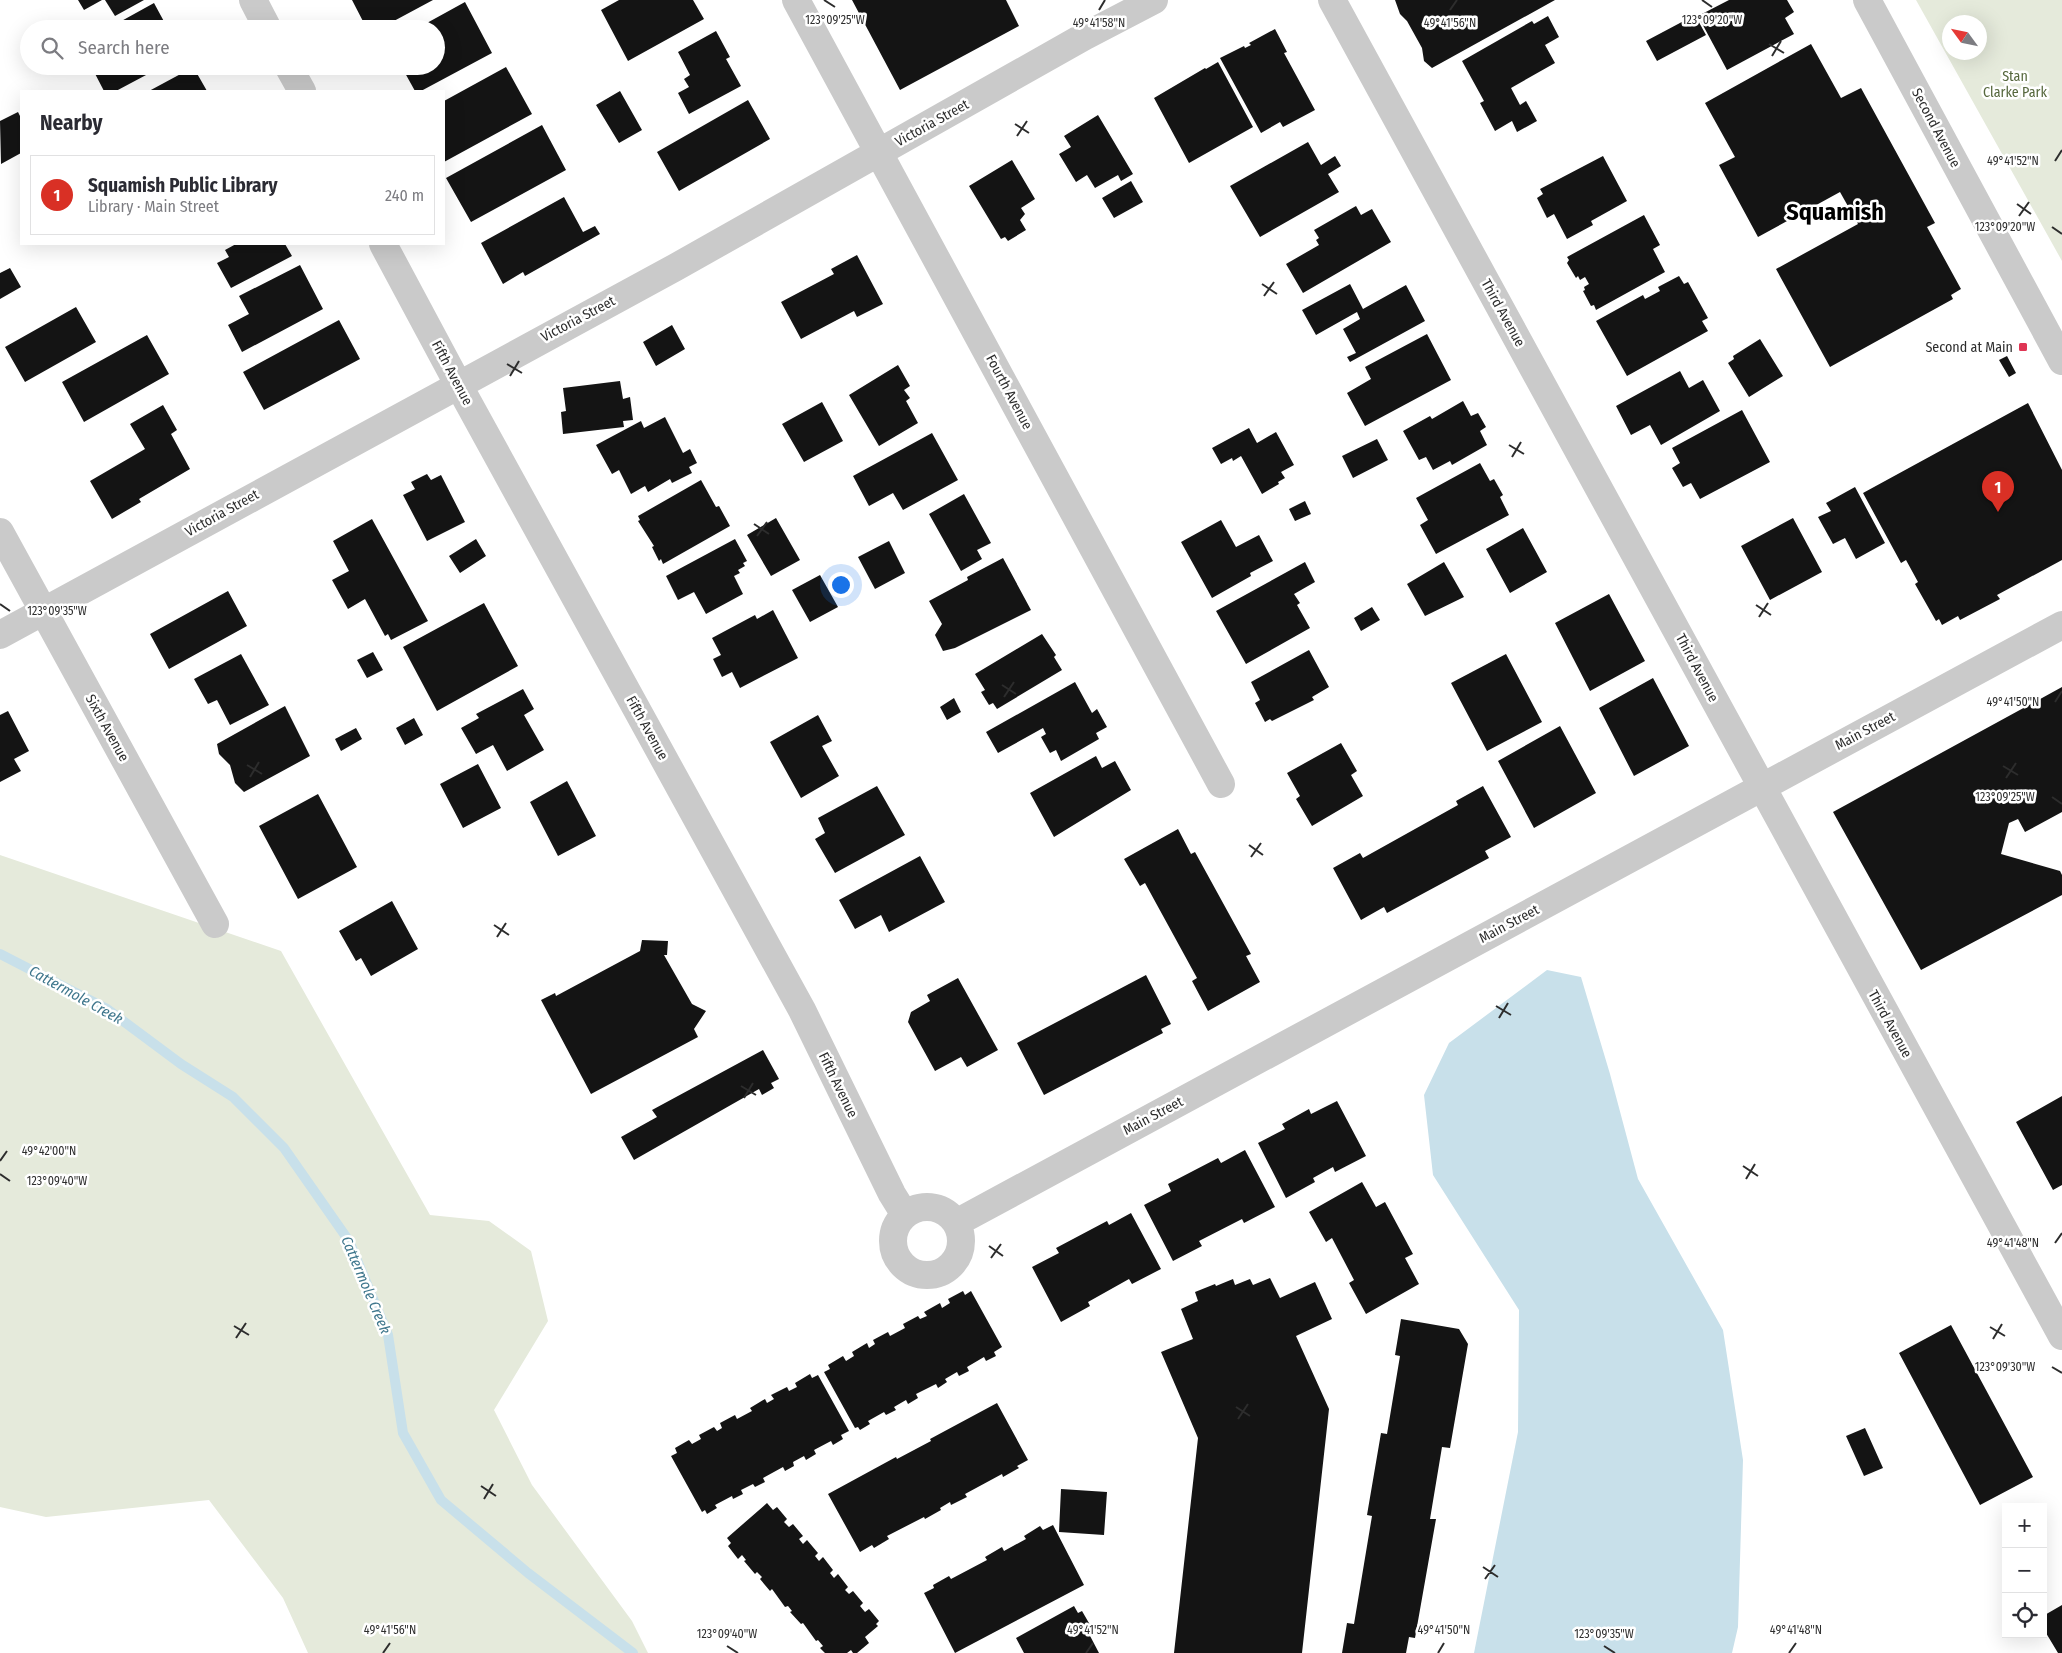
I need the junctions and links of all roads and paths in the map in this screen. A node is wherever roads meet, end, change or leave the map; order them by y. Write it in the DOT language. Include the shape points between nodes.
graph roads {
  1 [pos="253,0"];
  2 [pos="796,0"];
  3 [pos="1154,0"];
  4 [pos="1332,0"];
  5 [pos="1866,0"];
  6 [pos="263,20"];
  7 [pos="293,75"];
  8 [pos="301,90"];
  9 [pos="880,152"];
  10 [pos="384,245"];
  11 [pos="2062,361"];
  12 [pos="458,384"];
  13 [pos="0,532"];
  14 [pos="42,611"];
  15 [pos="2062,625"];
  16 [pos="0,635"];
  17 [pos="1221,784"];
  18 [pos="1761,788"];
  19 [pos="215,924"];
  20 [pos="905,1215"];
  21 [pos="956,1223"];
  22 [pos="2062,1336"];
  1 -- 6 [label="street"];
  2 -- 9 [label="street, Fourth Avenue"];
  3 -- 9 [label="street, Victoria Street"];
  4 -- 18 [label="street, Third Avenue"];
  5 -- 11 [label="street, Second Avenue"];
  7 -- 8 [label="street"];
  9 -- 12 [label="street, Victoria Street"];
  9 -- 17 [label="street, Fourth Avenue"];
  10 -- 12 [label="street, Fifth Avenue"];
  12 -- 14 [label="street, Victoria Street"];
  12 -- 20 [label="street, Fifth Avenue" via="802,1010"];
  13 -- 14 [label="street, Sixth Avenue"];
  14 -- 16 [label="street, Victoria Street"];
  14 -- 19 [label="street, Sixth Avenue"];
  15 -- 18 [label="street, Main Street"];
  18 -- 21 [label="street, Main Street"];
  18 -- 22 [label="street, Third Avenue"];
  20 -- 21 [label="street" via="926,1206 938,1208"];
  20 -- 21 [label="street" via="894,1232 893,1243 901,1263 920,1274 941,1271 957,1256 961,1245"];
}
